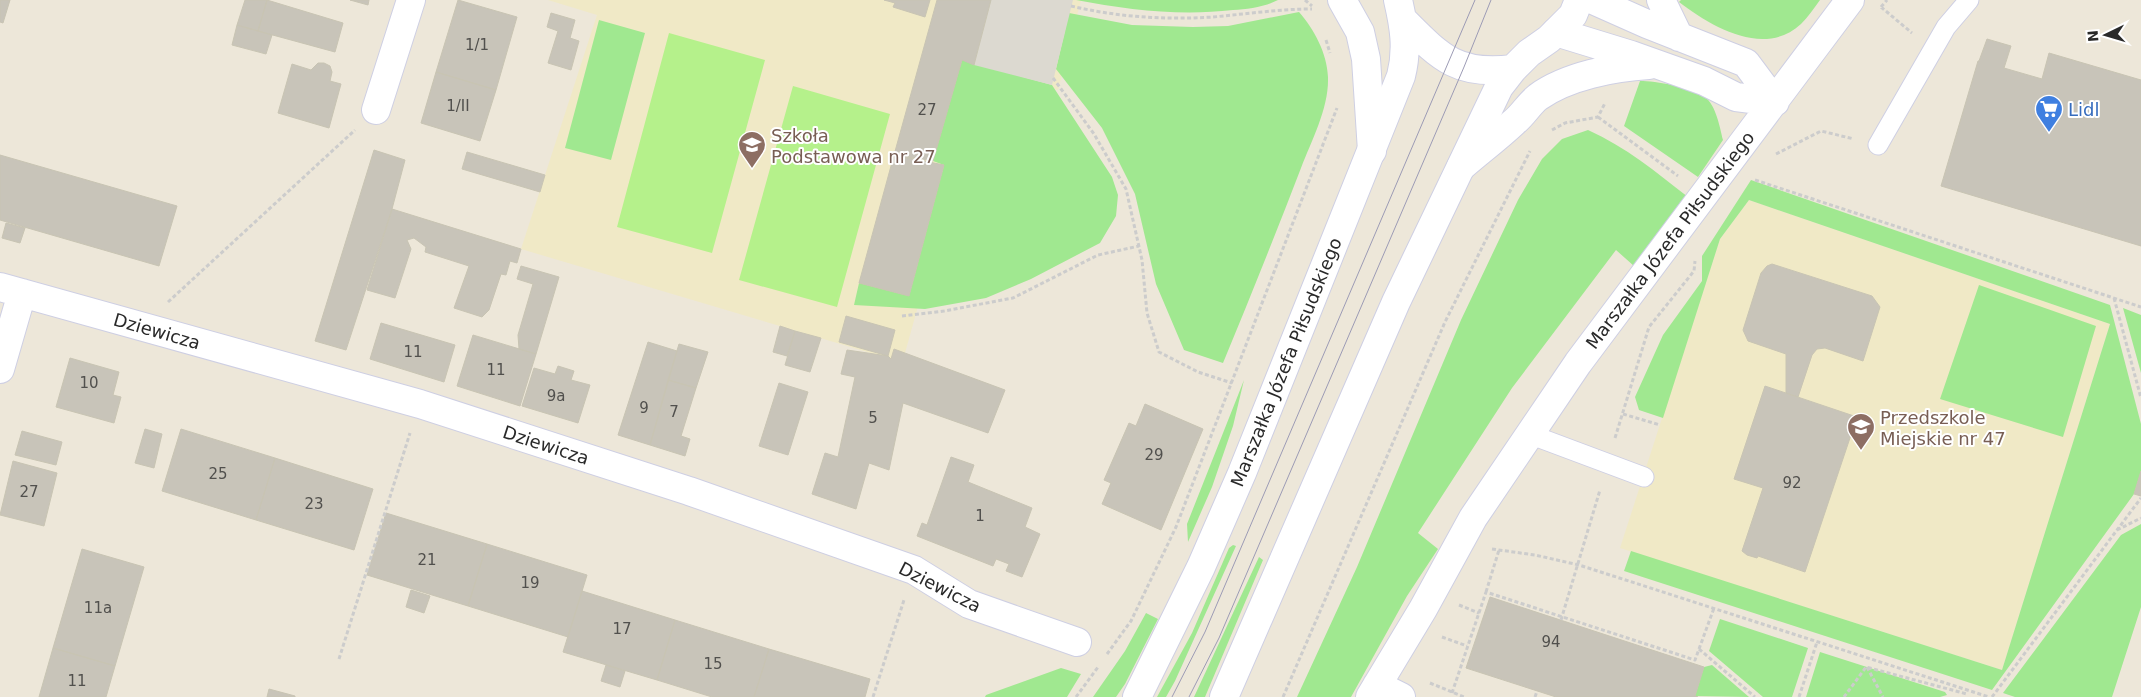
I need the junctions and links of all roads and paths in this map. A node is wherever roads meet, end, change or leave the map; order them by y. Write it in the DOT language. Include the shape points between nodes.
graph roads {
  1 [pos="411,0"];
  2 [pos="1318,0"];
  3 [pos="1342,0"];
  4 [pos="1578,0"];
  5 [pos="1593,0"];
  6 [pos="1661,0"];
  7 [pos="1850,0"];
  8 [pos="1887,0"];
  9 [pos="1969,0"];
  10 [pos="1071,6"];
  11 [pos="1400,9"];
  12 [pos="1893,18"];
  13 [pos="1556,32"];
  14 [pos="1325,36"];
  15 [pos="1679,37"];
  16 [pos="1331,55"];
  17 [pos="1654,65"];
  18 [pos="1513,69"];
  19 [pos="1053,78"];
  20 [pos="1775,102"];
  21 [pos="1338,104"];
  22 [pos="376,110"];
  23 [pos="1546,134"];
  24 [pos="1878,145"];
  25 [pos="1534,147"];
  26 [pos="1372,151"];
  27 [pos="1772,156"];
  28 [pos="1460,167"];
  29 [pos="1750,178"];
  30 [pos="1705,196"];
  31 [pos="1139,246"];
  32 [pos="1695,257"];
  33 [pos="11,290"];
  34 [pos="2114,298"];
  35 [pos="167,304"];
  36 [pos="2141,307"];
  37 [pos="902,316"];
  38 [pos="0,369"];
  39 [pos="1232,383"];
  40 [pos="2141,398"];
  41 [pos="420,404"];
  42 [pos="1623,414"];
  43 [pos="1660,425"];
  44 [pos="1529,434"];
  45 [pos="1608,464"];
  46 [pos="1644,477"];
  47 [pos="2141,498"];
  48 [pos="2141,518"];
  49 [pos="2116,530"];
  50 [pos="1484,549"];
  51 [pos="1499,550"];
  52 [pos="1579,565"];
  53 [pos="914,570"];
  54 [pos="1486,592"];
  55 [pos="1714,608"];
  56 [pos="1561,618"];
  57 [pos="1433,634"];
  58 [pos="1077,642"];
  59 [pos="1817,642"];
  60 [pos="1467,646"];
  61 [pos="1699,649"];
  62 [pos="339,659"];
  63 [pos="1866,667"];
  64 [pos="1373,691"];
  65 [pos="1537,691"];
  66 [pos="1452,693"];
  67 [pos="1967,694"];
  68 [pos="873,697"];
  69 [pos="1076,697"];
  70 [pos="1137,697"];
  71 [pos="1224,697"];
  72 [pos="1283,697"];
  73 [pos="1402,697"];
  74 [pos="1535,697"];
  75 [pos="1755,697"];
  76 [pos="1799,697"];
  77 [pos="1844,697"];
  78 [pos="1883,697"];
  79 [pos="1991,697"];
  1 -- 22 [label="street"];
  2 -- 10 [label="path" via="1316,9 1211,17 1132,16"];
  3 -- 26 [label="street" via="1360,32 1366,59"];
  4 -- 13 [label="street" via="1573,15"];
  5 -- 15 [label="street"];
  6 -- 15 [label="street"];
  7 -- 20 [label="street, Marszałka Józefa Piłsudskiego"];
  8 -- 12 [label="path" via="1881,8"];
  9 -- 24 [label="lane" via="1946,27"];
  11 -- 18 [label="street" via="1433,50 1450,62 1479,70"];
  11 -- 26 [label="street, Marszałka Józefa Piłsudskiego" via="1405,40 1404,62"];
  13 -- 17 [label="street"];
  13 -- 18 [label="street"];
  14 -- 16 [label="path"];
  15 -- 20 [label="street" via="1746,63"];
  17 -- 20 [label="street" via="1704,81 1736,97"];
  17 -- 28 [label="street" via="1625,66 1600,72 1538,97 1516,121"];
  18 -- 28 [label="street" via="1499,87"];
  19 -- 31 [label="path" via="1094,134 1126,189"];
  20 -- 30 [label="street, Marszałka Józefa Piłsudskiego"];
  21 -- 39 [label="path"];
  22 -- 35 [label="path"];
  23 -- 30 [label="path" via="1565,123 1598,117"];
  24 -- 27 [label="path" via="1821,131"];
  25 -- 72 [label="path" via="1522,164 1445,322"];
  26 -- 70 [label="street, Marszałka Józefa Piłsudskiego" via="1238,481"];
  28 -- 71 [label="street" via="1396,302"];
  29 -- 34 [label="path"];
  30 -- 44 [label="street, Marszałka Józefa Piłsudskiego" via="1578,363"];
  31 -- 37 [label="path" via="1098,255 1013,298"];
  31 -- 39 [label="path" via="1147,313 1159,352 1198,372"];
  32 -- 42 [label="path" via="1694,271 1649,328"];
  33 -- 38 [label="street"];
  33 -- 41 [label="street, Dziewicza"];
  34 -- 36 [label="path"];
  34 -- 40 [label="path"];
  39 -- 69 [label="path" via="1176,527 1131,621"];
  41 -- 53 [label="street, Dziewicza" via="689,491"];
  41 -- 62 [label="path"];
  42 -- 43 [label="path"];
  42 -- 45 [label="path"];
  44 -- 45 [label="lane"];
  44 -- 64 [label="street, Marszałka Józefa Piłsudskiego" via="1473,518 1424,609"];
  45 -- 46 [label="lane"];
  45 -- 52 [label="path"];
  47 -- 49 [label="path"];
  48 -- 49 [label="path"];
  49 -- 79 [label="path"];
  50 -- 51 [label="path"];
  51 -- 52 [label="path"];
  51 -- 54 [label="path"];
  52 -- 55 [label="path"];
  52 -- 56 [label="path"];
  53 -- 58 [label="street, Dziewicza" via="969,604"];
  53 -- 68 [label="path"];
  54 -- 56 [label="path"];
  54 -- 60 [label="path"];
  55 -- 59 [label="path"];
  55 -- 61 [label="path"];
  56 -- 61 [label="path" via="1694,662"];
  57 -- 60 [label="path"];
  59 -- 67 [label="path"];
  59 -- 76 [label="path"];
  60 -- 66 [label="path"];
  61 -- 75 [label="path"];
  63 -- 67 [label="path"];
  63 -- 77 [label="path"];
  63 -- 78 [label="path"];
  64 -- 73 [label="street, Marszałka Józefa Piłsudskiego"];
  65 -- 74 [label="path"];
  67 -- 79 [label="path"];
}
